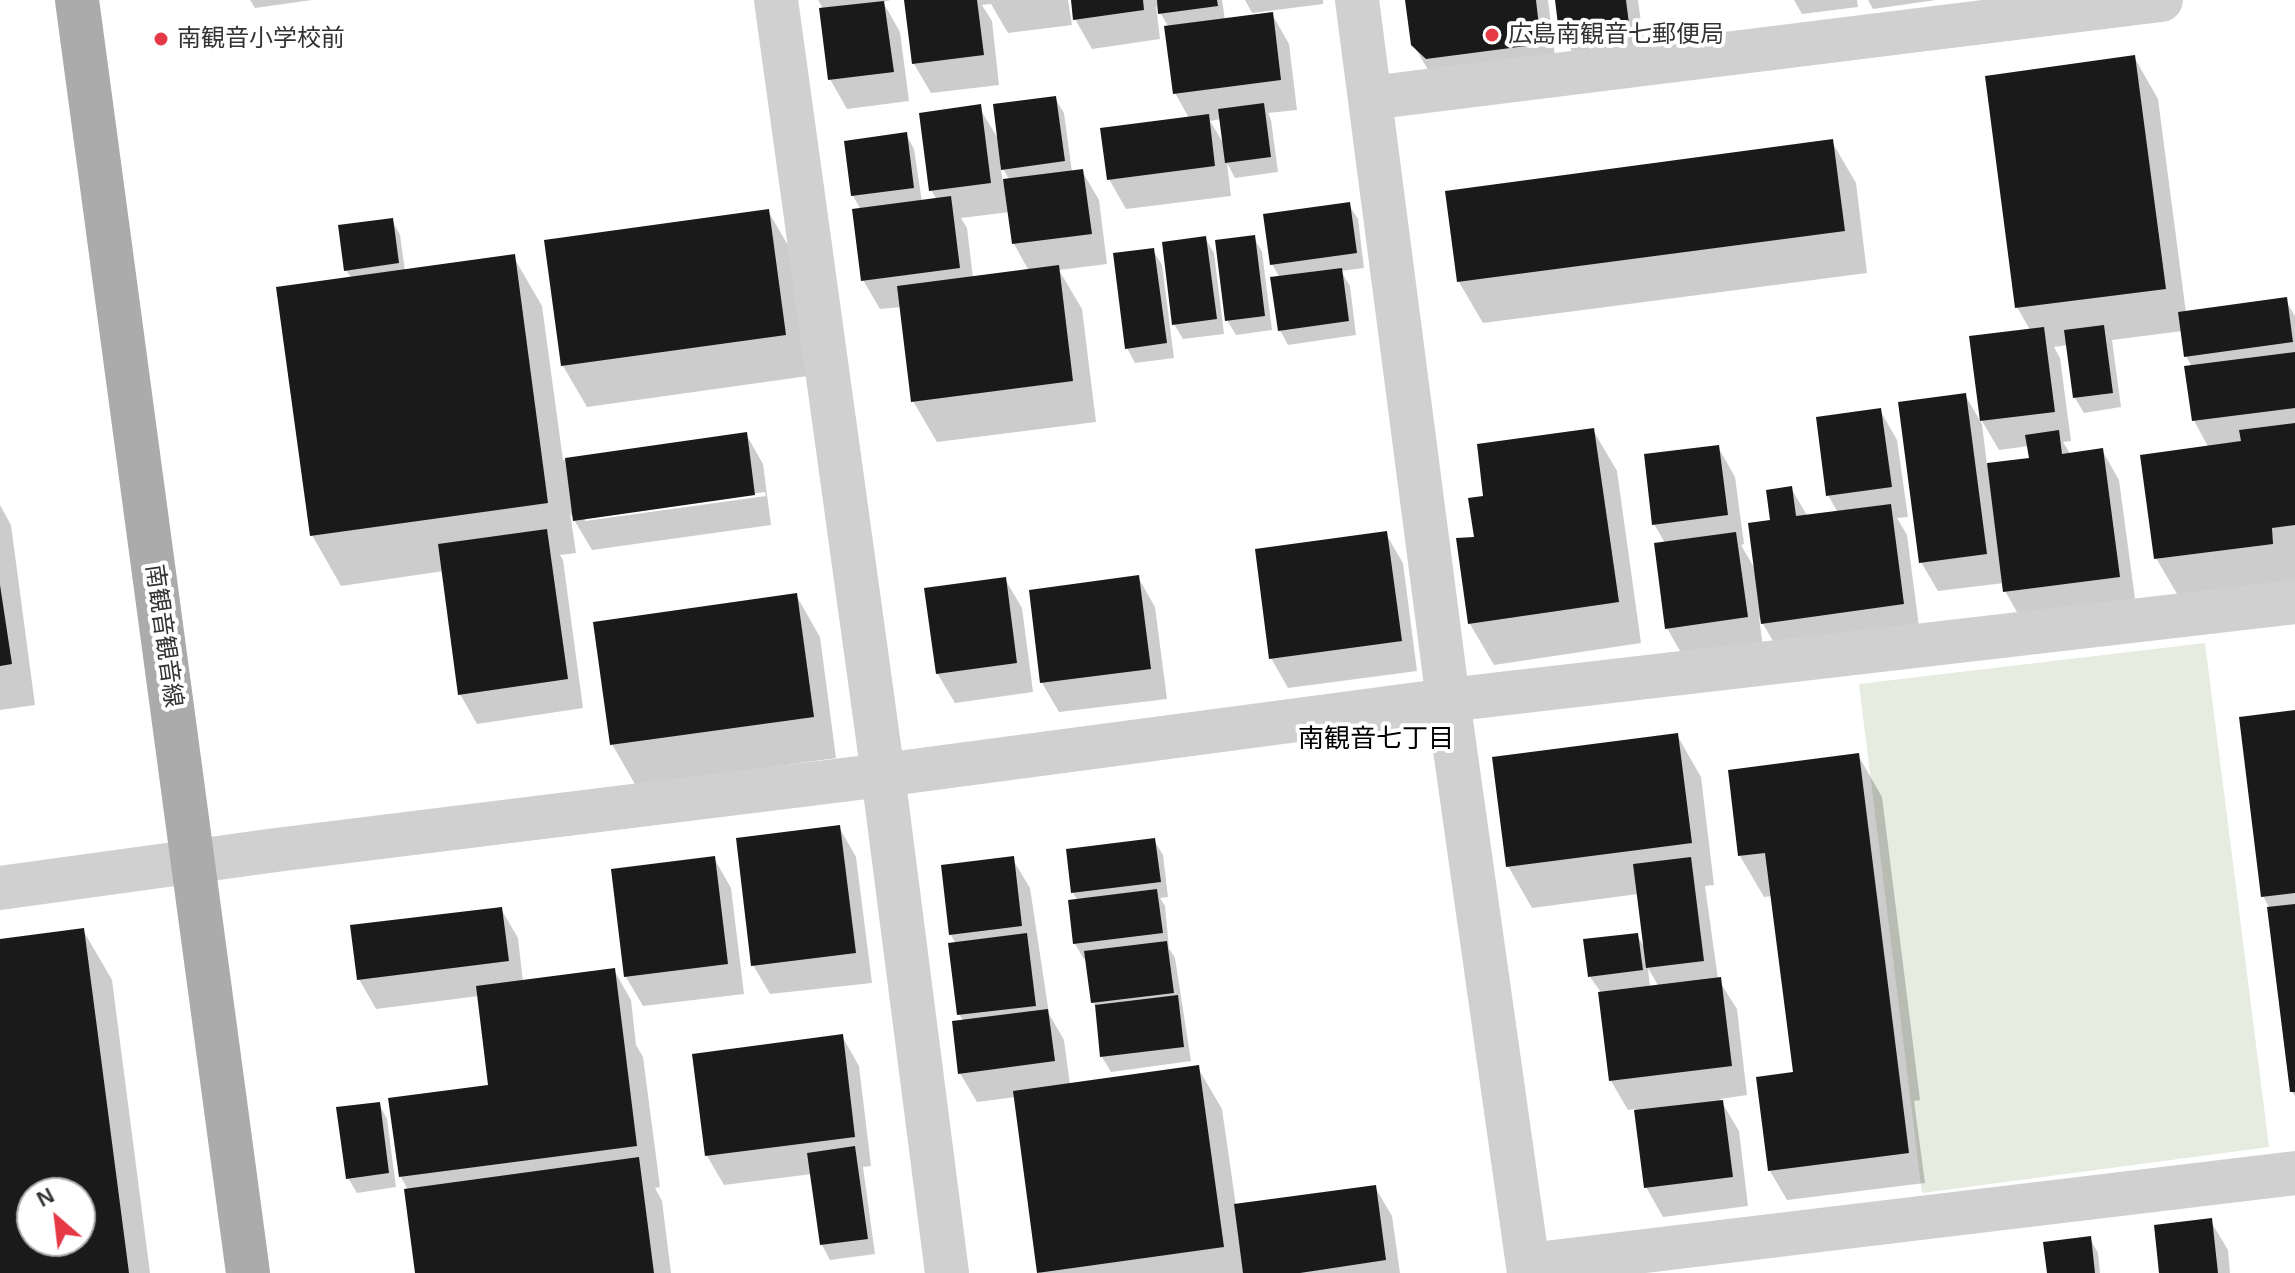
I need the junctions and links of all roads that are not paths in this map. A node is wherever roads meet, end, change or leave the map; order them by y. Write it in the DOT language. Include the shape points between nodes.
graph roads {
  1 [pos="77,0"];
  2 [pos="776,0"];
  3 [pos="1357,0"];
  4 [pos="2161,0"];
  5 [pos="1370,98"];
  6 [pos="2295,602"];
  7 [pos="1448,700"];
  8 [pos="883,775"];
  9 [pos="192,862"];
  10 [pos="0,888"];
  11 [pos="2295,1173"];
  12 [pos="1529,1269"];
  13 [pos="248,1273"];
  14 [pos="947,1273"];
  1 -- 9 [label="main road, 南観音観音線"];
  2 -- 8 [label="street"];
  3 -- 5 [label="street"];
  4 -- 5 [label="street"];
  5 -- 7 [label="street"];
  6 -- 7 [label="street"];
  7 -- 8 [label="street"];
  7 -- 12 [label="street"];
  8 -- 9 [label="street"];
  8 -- 14 [label="street"];
  9 -- 10 [label="street"];
  9 -- 13 [label="main road, 南観音観音線"];
  11 -- 12 [label="street"];
}
